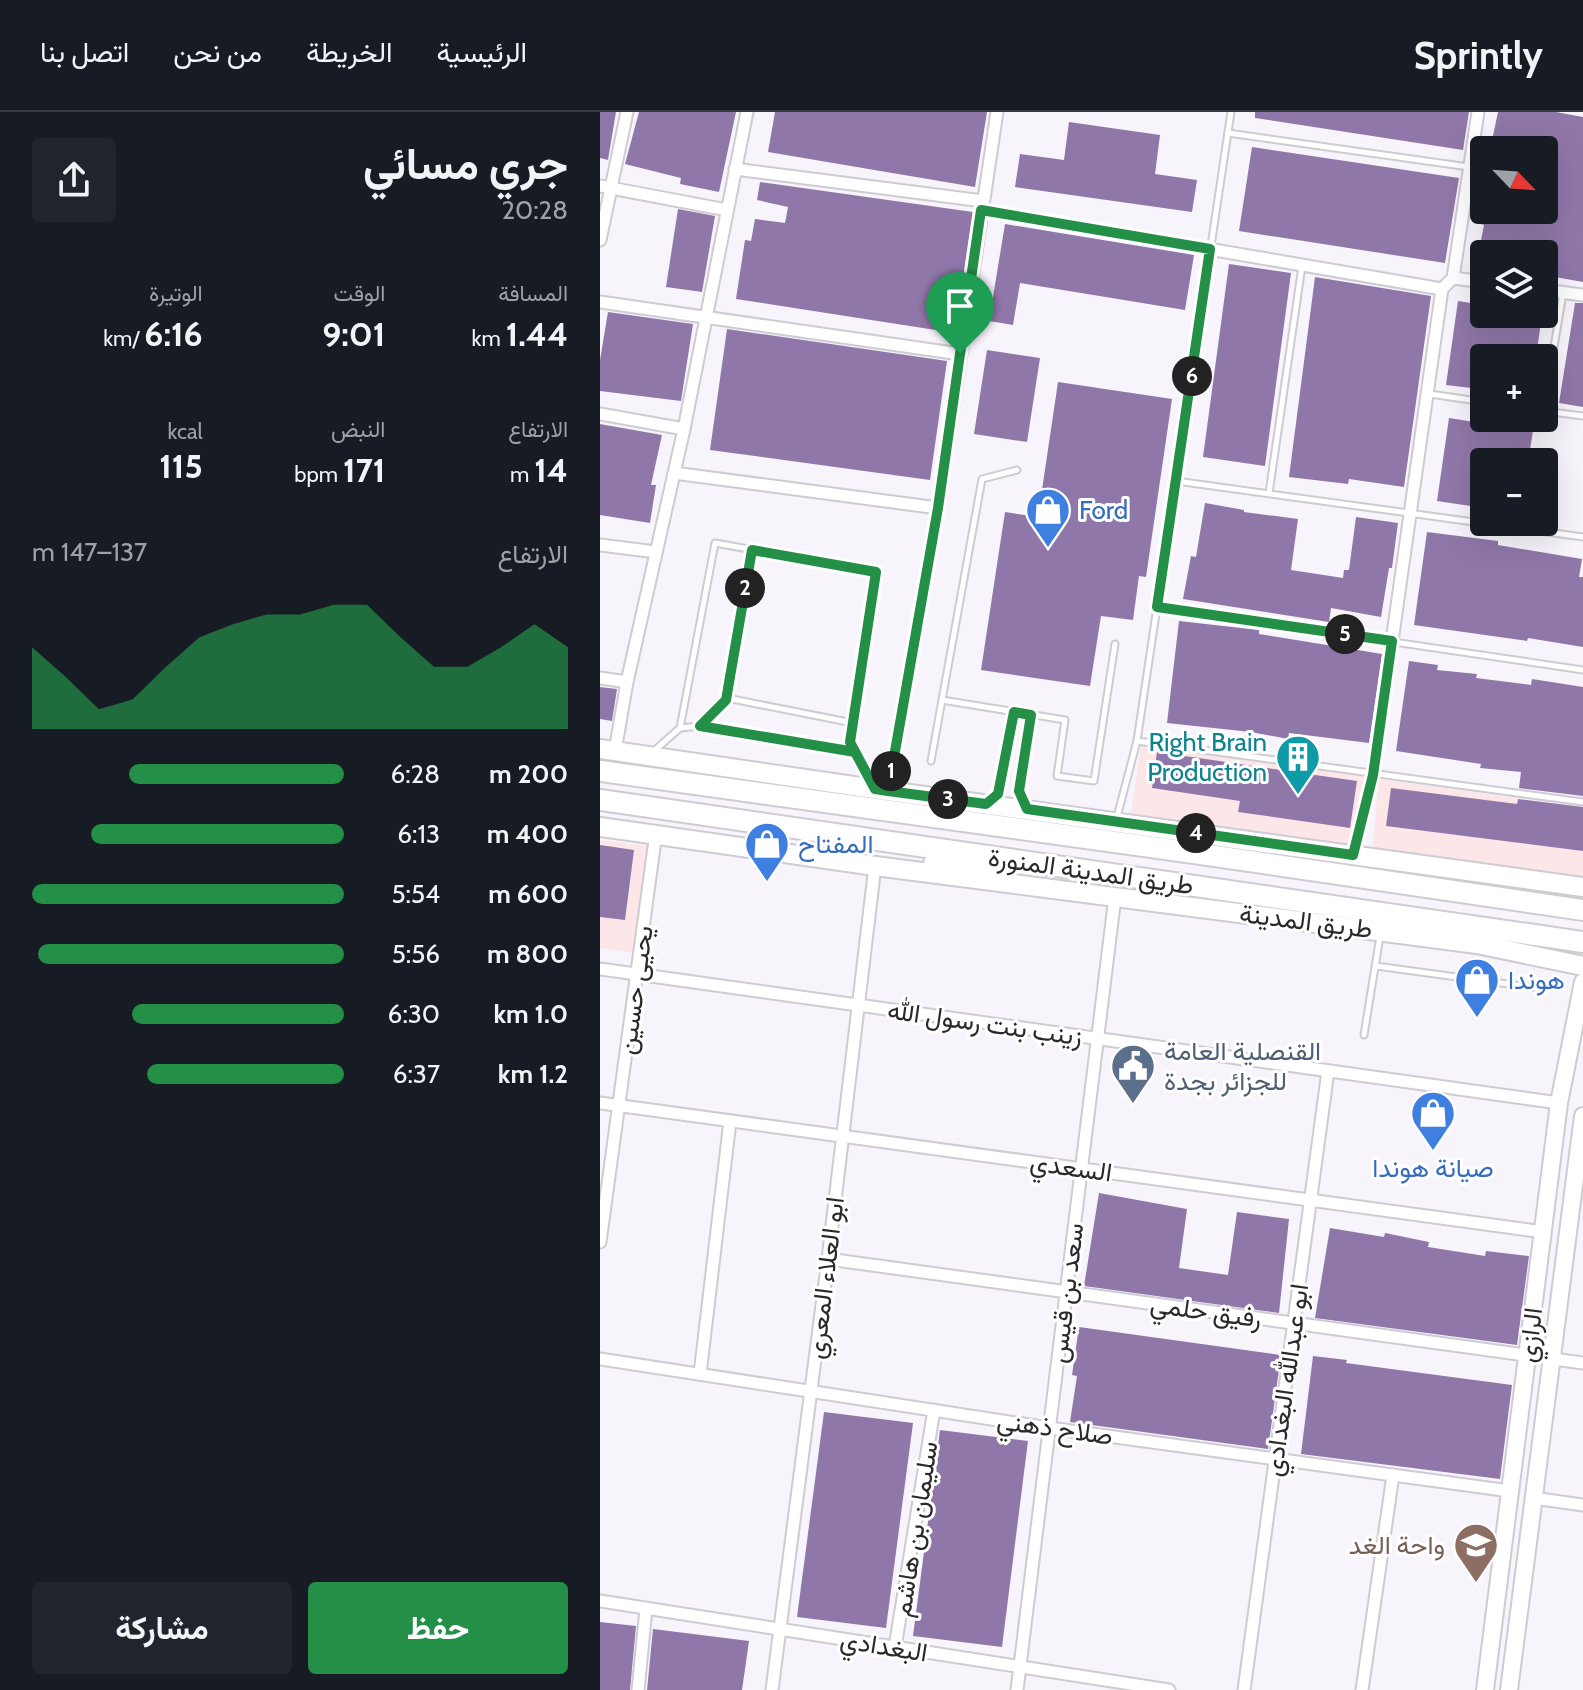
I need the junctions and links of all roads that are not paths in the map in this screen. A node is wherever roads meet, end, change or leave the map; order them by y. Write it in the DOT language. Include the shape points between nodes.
graph roads {
  1 [pos="627,112"];
  2 [pos="747,112"];
  3 [pos="997,112"];
  4 [pos="1231,112"];
  5 [pos="1478,112"];
  6 [pos="1228,133"];
  7 [pos="1469,167"];
  8 [pos="735,169"];
  9 [pos="605,187"];
  10 [pos="982,205"];
  11 [pos="727,210"];
  12 [pos="600,240"];
  13 [pos="1210,249"];
  14 [pos="1302,265"];
  15 [pos="1453,278"];
  16 [pos="1470,280"];
  17 [pos="1442,289"];
  18 [pos="1558,291"];
  19 [pos="1563,292"];
  20 [pos="1583,295"];
  21 [pos="600,302"];
  22 [pos="706,316"];
  23 [pos="1555,344"];
  24 [pos="960,354"];
  25 [pos="1427,394"];
  26 [pos="1470,400"];
  27 [pos="1558,412"];
  28 [pos="600,414"];
  29 [pos="1583,416"];
  30 [pos="684,429"];
  31 [pos="1017,470"];
  32 [pos="674,473"];
  33 [pos="1176,481"];
  34 [pos="1269,493"];
  35 [pos="938,508"];
  36 [pos="1410,513"];
  37 [pos="1583,537"];
  38 [pos="600,545"];
  39 [pos="752,550"];
  40 [pos="656,552"];
  41 [pos="1157,607"];
  42 [pos="1392,641"];
  43 [pos="1115,644"];
  44 [pos="1583,670"];
  45 [pos="600,678"];
  46 [pos="627,682"];
  47 [pos="726,700"];
  48 [pos="942,700"];
  49 [pos="1014,712"];
  50 [pos="1031,715"];
  51 [pos="853,723"];
  52 [pos="700,726"];
  53 [pos="680,728"];
  54 [pos="1137,741"];
  55 [pos="607,750"];
  56 [pos="855,752"];
  57 [pos="649,756"];
  58 [pos="931,761"];
  59 [pos="600,771"];
  60 [pos="1373,775"];
  61 [pos="881,790"];
  62 [pos="600,800"];
  63 [pos="1583,802"];
  64 [pos="990,804"];
  65 [pos="1027,809"];
  66 [pos="1116,822"];
  67 [pos="600,827"];
  68 [pos="656,833"];
  69 [pos="1353,855"];
  70 [pos="843,860"];
  71 [pos="875,866"];
  72 [pos="1054,866"];
  73 [pos="1310,870"];
  74 [pos="1583,887"];
  75 [pos="1115,897"];
  76 [pos="1583,910"];
  77 [pos="1381,931"];
  78 [pos="1583,942"];
  79 [pos="1376,966"];
  80 [pos="1583,966"];
  81 [pos="600,969"];
  82 [pos="637,974"];
  83 [pos="1583,982"];
  84 [pos="1544,989"];
  85 [pos="859,1005"];
  86 [pos="1364,1035"];
  87 [pos="1097,1039"];
  88 [pos="1328,1071"];
  89 [pos="600,1103"];
  90 [pos="1559,1103"];
  91 [pos="619,1105"];
  92 [pos="1583,1116"];
  93 [pos="730,1121"];
  94 [pos="843,1136"];
  95 [pos="1081,1169"];
  96 [pos="1550,1171"];
  97 [pos="1575,1173"];
  98 [pos="1310,1200"];
  99 [pos="1543,1232"];
  100 [pos="601,1235"];
  101 [pos="1575,1237"];
  102 [pos="828,1259"];
  103 [pos="1066,1292"];
  104 [pos="1294,1323"];
  105 [pos="1527,1355"];
  106 [pos="1551,1358"];
  107 [pos="600,1359"];
  108 [pos="1583,1363"];
  109 [pos="700,1374"];
  110 [pos="811,1391"];
  111 [pos="934,1410"];
  112 [pos="1049,1428"];
  113 [pos="1275,1459"];
  114 [pos="1393,1475"];
  115 [pos="1510,1491"];
  116 [pos="1533,1498"];
  117 [pos="1583,1505"];
  118 [pos="600,1601"];
  119 [pos="646,1609"];
  120 [pos="780,1629"];
  121 [pos="895,1647"];
  122 [pos="1020,1667"];
  123 [pos="1144,1688"];
  124 [pos="638,1690"];
  125 [pos="772,1690"];
  126 [pos="1017,1690"];
  127 [pos="1169,1690"];
  128 [pos="1244,1690"];
  129 [pos="1362,1690"];
  130 [pos="1485,1690"];
  131 [pos="1509,1690"];
  1 -- 9 [label="street"];
  2 -- 8 [label="street"];
  3 -- 10 [label="street"];
  4 -- 6 [label="lane"];
  5 -- 7 [label="street"];
  6 -- 7 [label="lane"];
  6 -- 13 [label="lane"];
  7 -- 15 [label="street"];
  8 -- 10 [label="street"];
  8 -- 11 [label="street"];
  9 -- 11 [label="street"];
  9 -- 12 [label="street"];
  10 -- 13 [label="street"];
  10 -- 24 [label="street"];
  11 -- 22 [label="street"];
  13 -- 14 [label="street"];
  13 -- 33 [label="lane"];
  14 -- 17 [label="street"];
  14 -- 34 [label="lane"];
  15 -- 16 [label="street"];
  15 -- 17 [label="street"];
  17 -- 25 [label="street"];
  18 -- 19 [label="street"];
  19 -- 20 [label="street"];
  19 -- 23 [label="lane"];
  21 -- 22 [label="street"];
  22 -- 24 [label="street"];
  22 -- 30 [label="street"];
  24 -- 35 [label="street"];
  25 -- 26 [label="lane"];
  25 -- 36 [label="street"];
  27 -- 29 [label="lane"];
  28 -- 30 [label="street"];
  30 -- 32 [label="street"];
  31 -- 48 [label="lane" via="982,479"];
  32 -- 35 [label="street"];
  32 -- 40 [label="street"];
  33 -- 34 [label="lane"];
  33 -- 41 [label="lane"];
  34 -- 36 [label="lane"];
  35 -- 61 [label="street"];
  36 -- 37 [label="lane"];
  36 -- 42 [label="street"];
  38 -- 40 [label="street"];
  39 -- 47 [label="lane"];
  39 -- 51 [label="lane" via="876,572"];
  39 -- 53 [label="lane" via="715,543"];
  40 -- 46 [label="street"];
  41 -- 42 [label="lane"];
  41 -- 54 [label="lane"];
  42 -- 44 [label="lane"];
  42 -- 60 [label="street"];
  43 -- 50 [label="lane" via="1094,781 1057,776 1065,720"];
  45 -- 46 [label="street"];
  46 -- 55 [label="street"];
  47 -- 51 [label="lane"];
  47 -- 52 [label="lane"];
  48 -- 49 [label="lane"];
  48 -- 58 [label="lane"];
  49 -- 50 [label="lane"];
  49 -- 64 [label="lane" via="998,794"];
  50 -- 65 [label="lane" via="1019,791"];
  51 -- 56 [label="lane" via="850,742"];
  52 -- 53 [label="lane"];
  52 -- 56 [label="lane"];
  53 -- 57 [label="lane"];
  54 -- 60 [label="lane"];
  54 -- 66 [label="lane"];
  55 -- 57 [label="main road"];
  56 -- 61 [label="lane"];
  57 -- 61 [label="main road"];
  59 -- 73 [label="highway, طريق المدينة المنورة"];
  60 -- 63 [label="lane"];
  60 -- 69 [label="street"];
  61 -- 64 [label="main road"];
  62 -- 72 [label="highway, طريق المدينة المنورة"];
  64 -- 65 [label="main road"];
  64 -- 73 [label="main road"];
  65 -- 66 [label="main road"];
  66 -- 69 [label="main road"];
  67 -- 68 [label="main road, طريق المدينة"];
  68 -- 70 [label="main road, طريق المدينة"];
  68 -- 82 [label="street, يحيى حسين"];
  69 -- 74 [label="main road"];
  70 -- 71 [label="main road, طريق المدينة"];
  70 -- 72 [label="main road"];
  71 -- 75 [label="main road, طريق المدينة"];
  71 -- 85 [label="street, ابو العلاء المعري"];
  72 -- 78 [label="highway, طريق المدينة المنورة"];
  73 -- 76 [label="highway, طريق المدينة المنورة"];
  75 -- 77 [label="main road, طريق المدينة"];
  75 -- 87 [label="street, سعد بن قيس"];
  77 -- 79 [label="lane"];
  77 -- 80 [label="main road, طريق المدينة"];
  79 -- 84 [label="lane"];
  79 -- 86 [label="lane"];
  81 -- 82 [label="street, زينب بنت رسول الله"];
  82 -- 85 [label="street, زينب بنت رسول الله"];
  82 -- 91 [label="street, يحيى حسين"];
  83 -- 90 [label="street, الرازي"];
  85 -- 87 [label="street, زينب بنت رسول الله"];
  85 -- 94 [label="street, ابو العلاء المعري"];
  87 -- 88 [label="street, زينب بنت رسول الله"];
  87 -- 95 [label="street, سعد بن قيس"];
  88 -- 90 [label="street, زينب بنت رسول الله"];
  88 -- 98 [label="street, ابو عبدالله البغدادي"];
  89 -- 91 [label="street, السعدي"];
  90 -- 96 [label="street, الرازي"];
  91 -- 93 [label="street, السعدي"];
  91 -- 100 [label="street, يحيى حسين"];
  92 -- 97 [label="street, الرازي"];
  93 -- 94 [label="street, السعدي"];
  93 -- 109 [label="street"];
  94 -- 95 [label="street, السعدي"];
  94 -- 102 [label="street, ابو العلاء المعري"];
  95 -- 98 [label="street, السعدي"];
  95 -- 103 [label="street, سعد بن قيس"];
  96 -- 97 [label="street"];
  96 -- 99 [label="street, الرازي"];
  97 -- 101 [label="street, الرازي"];
  98 -- 99 [label="street, السعدي"];
  98 -- 104 [label="street, ابو عبدالله البغدادي"];
  99 -- 105 [label="street, الرازي"];
  101 -- 106 [label="street, الرازي"];
  102 -- 103 [label="street, رفيق حلمي"];
  102 -- 110 [label="street, ابو العلاء المعري"];
  103 -- 104 [label="street, رفيق حلمي"];
  103 -- 112 [label="street, سعد بن قيس"];
  104 -- 105 [label="street, رفيق حلمي"];
  104 -- 113 [label="street, ابو عبدالله البغدادي"];
  105 -- 106 [label="street, رفيق حلمي"];
  105 -- 115 [label="street, الرازي"];
  106 -- 108 [label="street, رفيق حلمي"];
  106 -- 116 [label="street, الرازي"];
  107 -- 109 [label="street, صلاح ذهني"];
  109 -- 110 [label="street, صلاح ذهني"];
  110 -- 111 [label="street, صلاح ذهني"];
  110 -- 120 [label="street, ابو العلاء المعري"];
  111 -- 112 [label="street, صلاح ذهني"];
  111 -- 121 [label="street, سليمان بن هاشم"];
  112 -- 113 [label="street, صلاح ذهني"];
  112 -- 122 [label="street, سعد بن قيس"];
  113 -- 114 [label="street, صلاح ذهني"];
  113 -- 128 [label="street, ابو عبدالله البغدادي"];
  114 -- 115 [label="street, صلاح ذهني"];
  114 -- 129 [label="street"];
  115 -- 130 [label="street, الرازي"];
  116 -- 117 [label="street"];
  116 -- 131 [label="street, الرازي"];
  118 -- 119 [label="street, البغدادي"];
  119 -- 120 [label="street, البغدادي"];
  119 -- 124 [label="street"];
  120 -- 121 [label="street, البغدادي"];
  120 -- 125 [label="street, ابو العلاء المعري"];
  121 -- 122 [label="street, البغدادي"];
  122 -- 123 [label="street, البغدادي"];
  122 -- 126 [label="street, سعد بن قيس"];
  123 -- 127 [label="street, البغدادي"];
}
